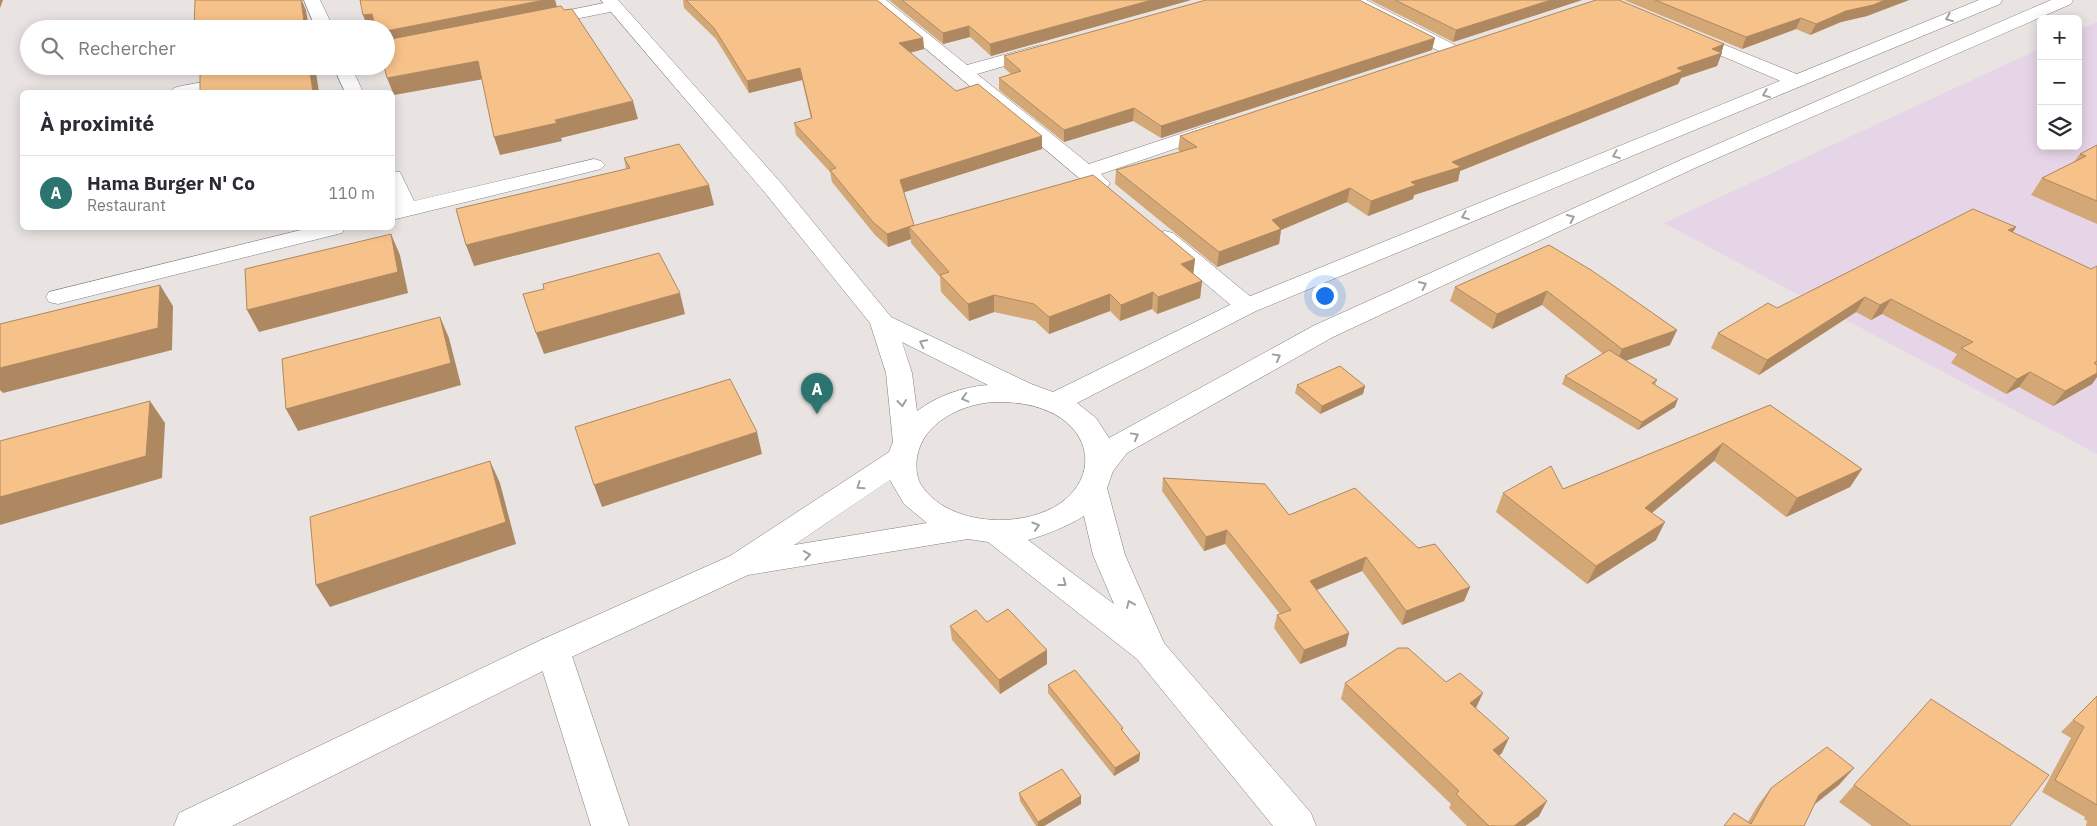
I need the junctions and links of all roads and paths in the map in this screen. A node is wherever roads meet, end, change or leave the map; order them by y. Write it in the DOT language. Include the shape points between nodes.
graph roads {
  1 [pos="312,0"];
  2 [pos="876,0"];
  3 [pos="1353,0"];
  4 [pos="1994,0"];
  5 [pos="2065,0"];
  6 [pos="612,3"];
  7 [pos="321,20"];
  8 [pos="519,25"];
  9 [pos="1670,27"];
  10 [pos="1469,44"];
  11 [pos="1057,45"];
  12 [pos="1451,50"];
  13 [pos="1423,59"];
  14 [pos="964,72"];
  15 [pos="346,75"];
  16 [pos="257,78"];
  17 [pos="1798,81"];
  18 [pos="192,90"];
  19 [pos="353,90"];
  20 [pos="1235,122"];
  21 [pos="594,165"];
  22 [pos="1085,172"];
  23 [pos="395,190"];
  24 [pos="1116,198"];
  25 [pos="400,211"];
  26 [pos="1147,223"];
  27 [pos="326,230"];
  28 [pos="58,297"];
  29 [pos="1247,306"];
  30 [pos="882,322"];
  31 [pos="1043,398"];
  32 [pos="903,450"];
  33 [pos="1097,478"];
  34 [pos="982,530"];
  35 [pos="741,566"];
  36 [pos="1149,649"];
  37 [pos="553,650"];
  38 [pos="193,826"];
  39 [pos="610,826"];
  40 [pos="1297,826"];
  1 -- 7 [label="street"];
  2 -- 14 [label="street"];
  3 -- 12 [label="street"];
  4 -- 17 [label="street, one-way"];
  33 -- 5 [label="street, one-way" via="1117,446 1324,331 1690,163"];
  6 -- 8 [label="street"];
  6 -- 30 [label="street" via="774,189"];
  9 -- 17 [label="street"];
  10 -- 12 [label="street"];
  11 -- 14 [label="street"];
  12 -- 13 [label="street"];
  14 -- 22 [label="street"];
  15 -- 19 [label="street"];
  16 -- 18 [label="street"];
  17 -- 29 [label="street, one-way"];
  20 -- 22 [label="street"];
  21 -- 25 [label="street"];
  22 -- 24 [label="street"];
  23 -- 25 [label="street"];
  26 -- 29 [label="street"];
  27 -- 28 [label="street"];
  29 -- 31 [label="street" via="1120,371"];
  31 -- 30 [label="street, one-way" via="951,358"];
  30 -- 32 [label="street, one-way" via="899,373"];
  31 -- 32 [label="street, one-way" via="1006,392 955,400 918,424"];
  31 -- 33 [label="street" via="1076,414 1091,429 1100,448"];
  32 -- 34 [label="street" via="904,481 918,502 942,519"];
  32 -- 35 [label="street, one-way"];
  34 -- 33 [label="street, one-way" via="1025,529 1052,521 1076,507"];
  36 -- 33 [label="street, one-way" via="1110,555"];
  35 -- 34 [label="street, one-way"];
  34 -- 36 [label="street, one-way"];
  35 -- 37 [label="street"];
  36 -- 40 [label="street"];
  37 -- 38 [label="street"];
  37 -- 39 [label="street"];
}
